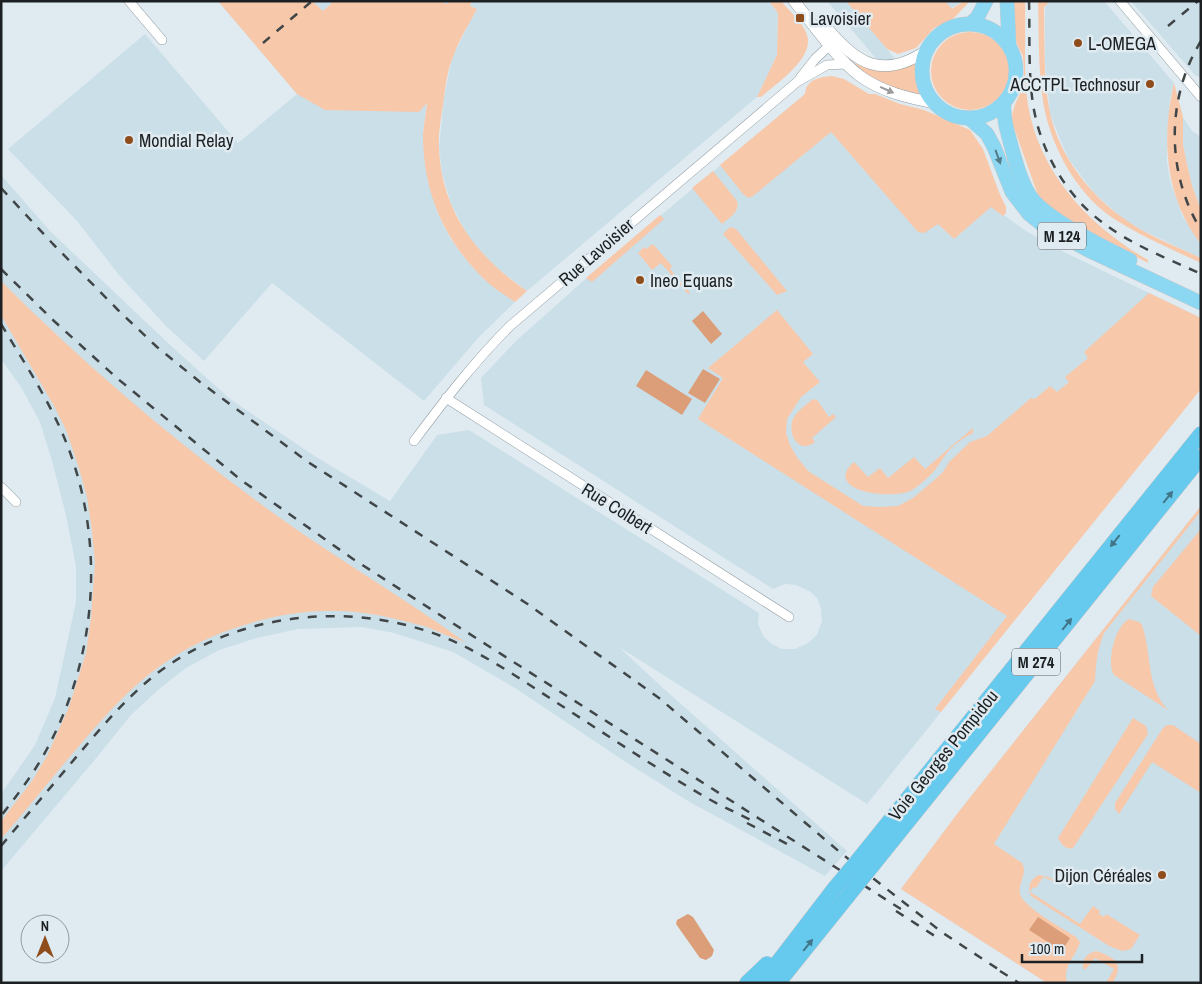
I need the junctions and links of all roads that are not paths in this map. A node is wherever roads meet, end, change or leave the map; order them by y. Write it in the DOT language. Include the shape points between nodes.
graph roads {
  1 [pos="129,1"];
  2 [pos="794,1"];
  3 [pos="803,1"];
  4 [pos="986,1"];
  5 [pos="1007,1"];
  6 [pos="1120,1"];
  7 [pos="970,24"];
  8 [pos="162,40"];
  9 [pos="830,45"];
  10 [pos="1009,45"];
  11 [pos="926,51"];
  12 [pos="850,60"];
  13 [pos="797,82"];
  14 [pos="1201,96"];
  15 [pos="935,103"];
  16 [pos="1004,103"];
  17 [pos="969,118"];
  18 [pos="1201,294"];
  19 [pos="1201,303"];
  20 [pos="446,398"];
  21 [pos="1201,434"];
  22 [pos="414,441"];
  23 [pos="1201,458"];
  24 [pos="1,487"];
  25 [pos="16,502"];
  26 [pos="789,617"];
  27 [pos="865,862"];
  28 [pos="840,893"];
  29 [pos="821,906"];
  30 [pos="747,983"];
  31 [pos="762,983"];
  32 [pos="778,983"];
  1 -- 8 [label="street"];
  2 -- 9 [label="street"];
  3 -- 12 [label="street" via="843,47"];
  4 -- 7 [label="main road"];
  5 -- 10 [label="main road"];
  6 -- 14 [label="street"];
  7 -- 10 [label="main road" via="992,30"];
  7 -- 11 [label="main road" via="940,34"];
  9 -- 12 [label="street"];
  9 -- 13 [label="street, Rue Lavoisier"];
  10 -- 16 [label="main road" via="1015,59 1016,75"];
  11 -- 12 [label="street" via="908,62 892,66"];
  11 -- 15 [label="main road" via="923,78"];
  12 -- 13 [label="street, Rue Lavoisier" via="827,65"];
  12 -- 15 [label="street, one-way" via="861,77 892,93"];
  13 -- 20 [label="street, Rue Lavoisier" via="510,326"];
  15 -- 17 [label="main road" via="956,116"];
  16 -- 17 [label="main road" via="988,114"];
  16 -- 18 [label="main road, M 124" via="1004,121 1014,155 1032,198 1052,216 1120,255"];
  17 -- 19 [label="main road, M 124, one-way" via="987,134 1016,197 1044,226 1090,252"];
  20 -- 22 [label="street, Rue Lavoisier"];
  20 -- 26 [label="street, Rue Colbert"];
  21 -- 27 [label="highway, Voie Georges Pompidou / M 274, one-way"];
  27 -- 23 [label="highway, Voie Georges Pompidou / M 274, one-way"];
  24 -- 25 [label="street"];
  27 -- 28 [label="highway, Voie Georges Pompidou / M 274, bridge"];
  28 -- 29 [label="highway, Voie Georges Pompidou / M 274"];
  32 -- 28 [label="highway, Voie Georges Pompidou / M 274, one-way"];
  29 -- 30 [label="highway"];
  29 -- 31 [label="highway, Voie Georges Pompidou / M 274"];
}
